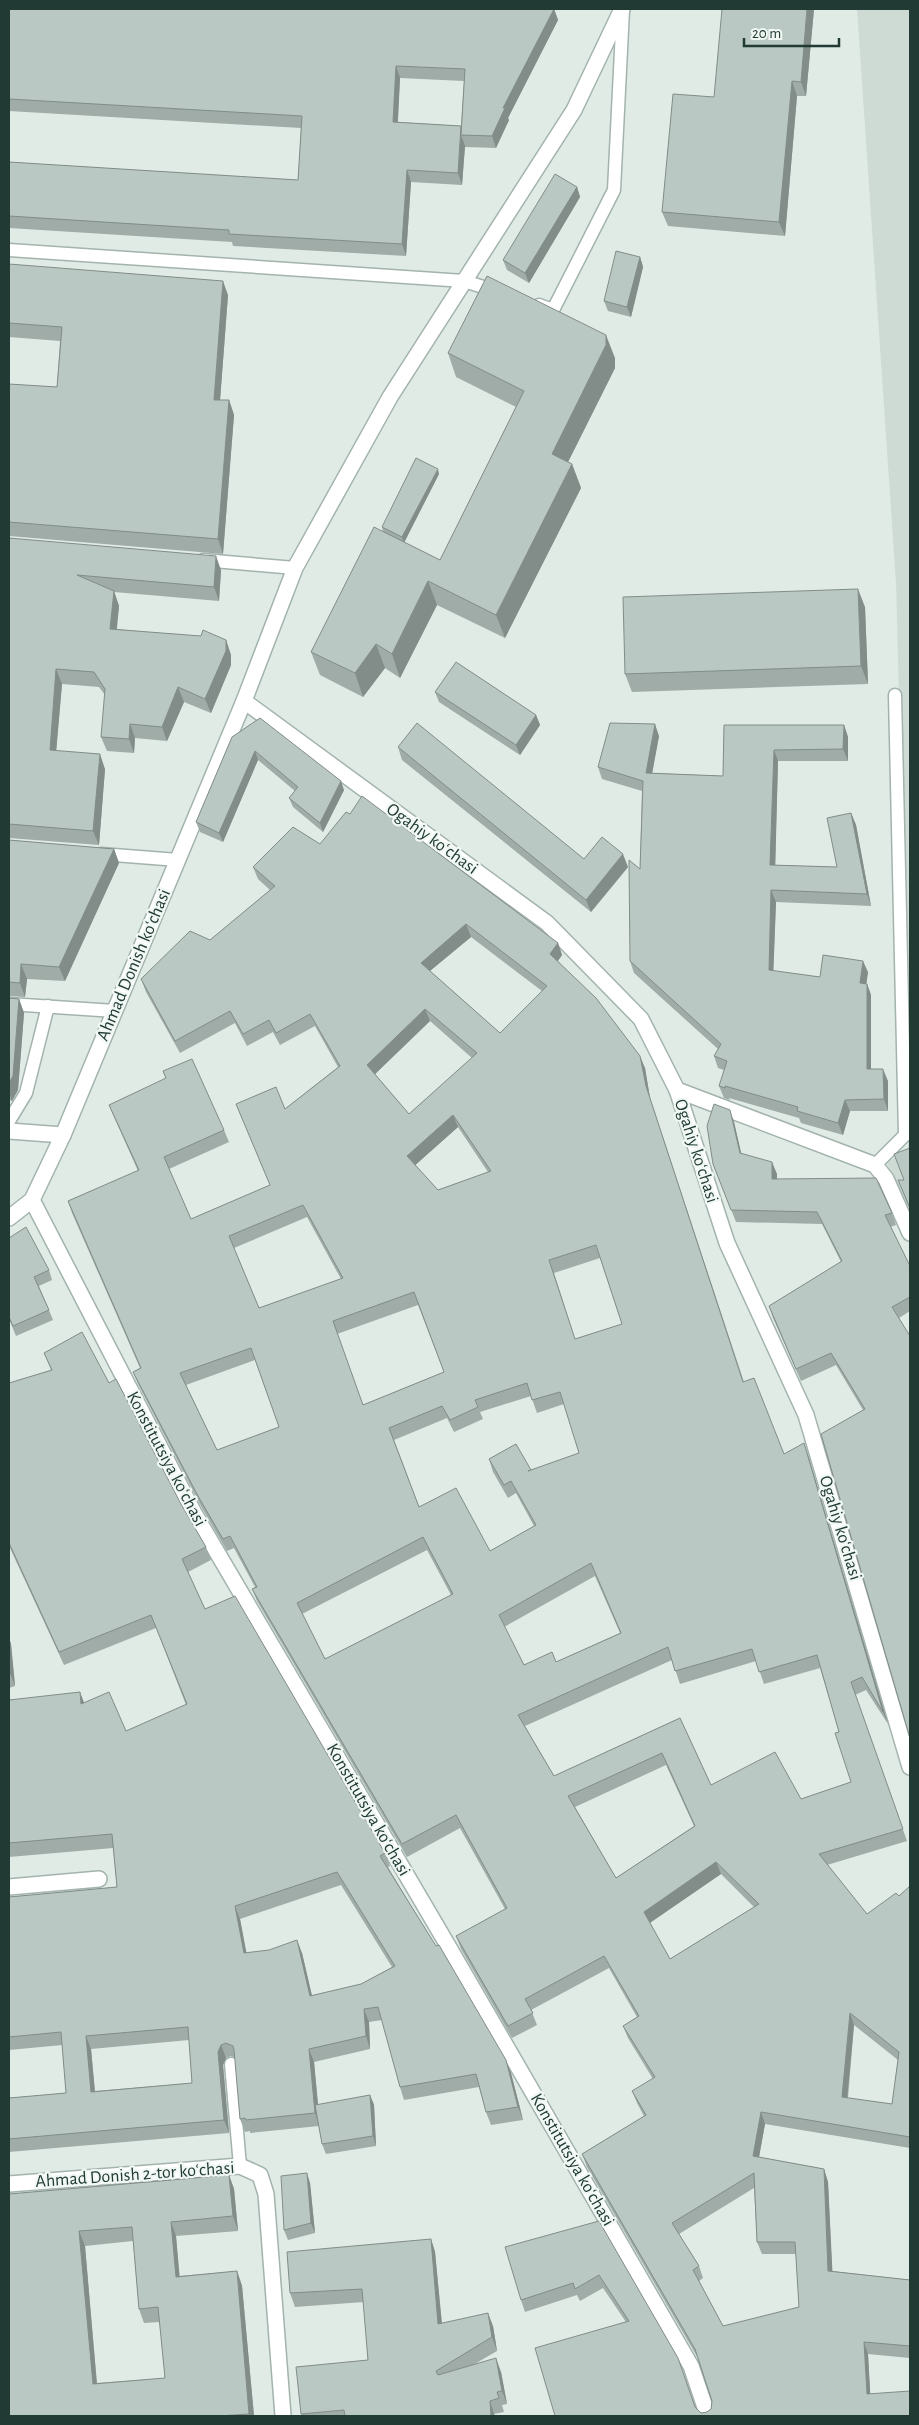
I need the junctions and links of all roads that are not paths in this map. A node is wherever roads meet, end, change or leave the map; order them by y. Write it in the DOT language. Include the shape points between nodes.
graph roads {
  1 [pos="622,9"];
  2 [pos="9,250"];
  3 [pos="464,281"];
  4 [pos="509,296"];
  5 [pos="526,301"];
  6 [pos="187,559"];
  7 [pos="295,568"];
  8 [pos="895,695"];
  9 [pos="244,701"];
  10 [pos="88,853"];
  11 [pos="178,860"];
  12 [pos="9,1004"];
  13 [pos="48,1006"];
  14 [pos="115,1011"];
  15 [pos="677,1090"];
  16 [pos="907,1106"];
  17 [pos="9,1121"];
  18 [pos="9,1132"];
  19 [pos="63,1135"];
  20 [pos="875,1166"];
  21 [pos="32,1200"];
  22 [pos="9,1218"];
  23 [pos="910,1233"];
  24 [pos="910,1767"];
  25 [pos="99,1879"];
  26 [pos="9,1887"];
  27 [pos="231,2064"];
  28 [pos="240,2166"];
  29 [pos="9,2184"];
  30 [pos="283,2416"];
  31 [pos="708,2416"];
  1 -- 3 [label="street, Ahmad Donish koʻchasi" via="574,110"];
  1 -- 5 [label="lane" via="614,190 553,310"];
  2 -- 3 [label="lane"];
  3 -- 4 [label="lane"];
  3 -- 7 [label="street, Ahmad Donish koʻchasi" via="390,397"];
  6 -- 7 [label="lane"];
  7 -- 9 [label="street, Ahmad Donish koʻchasi"];
  8 -- 16 [label="lane"];
  9 -- 11 [label="street, Ahmad Donish koʻchasi"];
  9 -- 15 [label="street, Ogahiy koʻchasi" via="547,923 641,1019"];
  10 -- 11 [label="lane"];
  11 -- 14 [label="street, Ahmad Donish koʻchasi"];
  12 -- 13 [label="lane"];
  13 -- 14 [label="lane"];
  13 -- 17 [label="lane" via="26,1093"];
  14 -- 19 [label="street, Ahmad Donish koʻchasi"];
  15 -- 20 [label="street"];
  15 -- 24 [label="street, Ogahiy koʻchasi" via="727,1243 806,1415"];
  16 -- 20 [label="lane" via="904,1135"];
  18 -- 19 [label="street"];
  19 -- 21 [label="street, Ahmad Donish koʻchasi"];
  20 -- 23 [label="street" via="886,1179"];
  21 -- 22 [label="street, Ahmad Donish koʻchasi"];
  21 -- 31 [label="street, Konstitutsiya koʻchasi" via="194,1514 691,2366"];
  25 -- 26 [label="street"];
  27 -- 28 [label="lane"];
  28 -- 29 [label="street, Ahmad Donish 2-tor koʻchasi"];
  28 -- 30 [label="street, Ahmad Donish 2-tor koʻchasi" via="260,2174 266,2194"];
}
